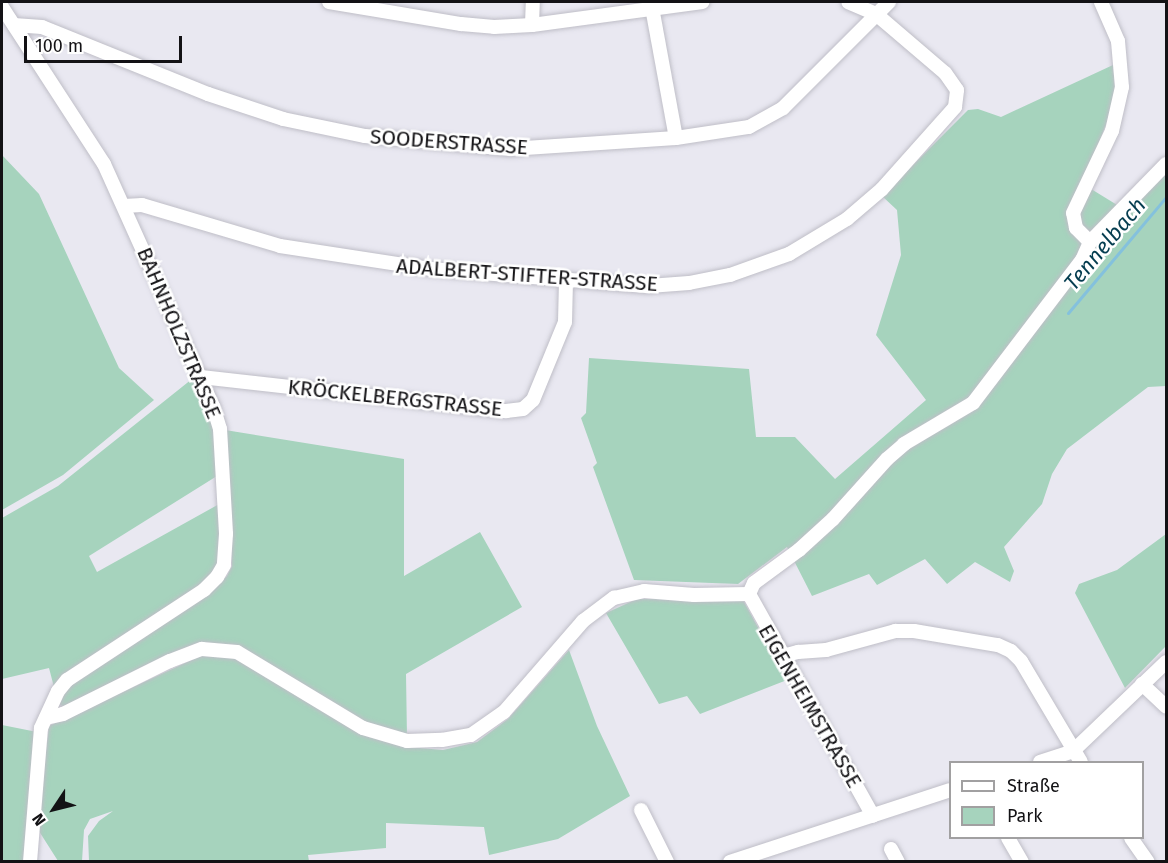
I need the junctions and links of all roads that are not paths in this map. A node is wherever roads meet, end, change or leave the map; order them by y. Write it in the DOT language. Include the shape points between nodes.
graph roads {
  1 [pos="329,2"];
  2 [pos="532,2"];
  3 [pos="702,2"];
  4 [pos="848,2"];
  5 [pos="889,2"];
  6 [pos="1101,2"];
  7 [pos="651,5"];
  8 [pos="2,7"];
  9 [pos="876,14"];
  10 [pos="14,25"];
  11 [pos="532,25"];
  12 [pos="676,138"];
  13 [pos="1167,164"];
  14 [pos="124,206"];
  15 [pos="1090,242"];
  16 [pos="566,282"];
  17 [pos="201,377"];
  18 [pos="749,594"];
  19 [pos="783,656"];
  20 [pos="1167,662"];
  21 [pos="1142,684"];
  22 [pos="1167,706"];
  23 [pos="46,718"];
  24 [pos="1077,757"];
  25 [pos="1047,761"];
  26 [pos="949,791"];
  27 [pos="641,810"];
  28 [pos="873,816"];
  29 [pos="1009,839"];
  30 [pos="1132,839"];
  31 [pos="30,861"];
  32 [pos="667,861"];
  33 [pos="730,861"];
  34 [pos="1022,861"];
  35 [pos="1148,861"];
  1 -- 11 [label="street" via="472,26"];
  2 -- 11 [label="street"];
  3 -- 7 [label="street"];
  4 -- 9 [label="street"];
  5 -- 9 [label="street, SOODERSTRASSE"];
  6 -- 15 [label="street" via="1118,41 1122,87 1112,131 1073,213 1076,228"];
  7 -- 11 [label="street"];
  7 -- 12 [label="street"];
  8 -- 10 [label="street, BAHNHOLZSTRASSE"];
  9 -- 12 [label="street, SOODERSTRASSE" via="793,99 771,116 738,130"];
  9 -- 16 [label="street, ADALBERT-STIFTER-STRASSE" via="952,82 958,99 950,113 865,205 828,233 789,254 740,272 689,283 649,286"];
  10 -- 12 [label="street, SOODERSTRASSE" via="42,27 232,104 337,131 510,149"];
  10 -- 14 [label="street, BAHNHOLZSTRASSE" via="104,164"];
  13 -- 15 [label="street"];
  14 -- 16 [label="street, ADALBERT-STIFTER-STRASSE" via="142,205 280,246 380,263"];
  14 -- 17 [label="street, BAHNHOLZSTRASSE"];
  15 -- 18 [label="street" via="1082,260 973,403 904,444 833,519 754,583"];
  16 -- 17 [label="street, KRÖCKELBERGSTRASSE" via="565,322 533,400 523,409 506,411"];
  17 -- 23 [label="street, BAHNHOLZSTRASSE" via="220,429 224,565 204,590 67,680"];
  18 -- 19 [label="street, EIGENHEIMSTRASSE"];
  18 -- 23 [label="street" via="644,591 614,598 583,621 504,712 471,735 407,741 363,728 237,652 202,649 63,714"];
  19 -- 24 [label="street" via="826,650 895,631 998,645 1021,661"];
  19 -- 28 [label="street, EIGENHEIMSTRASSE"];
  20 -- 21 [label="street"];
  21 -- 22 [label="street"];
  21 -- 24 [label="street"];
  23 -- 31 [label="street, BAHNHOLZSTRASSE" via="40,736"];
  24 -- 25 [label="street"];
  26 -- 28 [label="street"];
  27 -- 32 [label="street"];
  28 -- 33 [label="street"];
  29 -- 34 [label="street"];
  30 -- 35 [label="street"];
}
